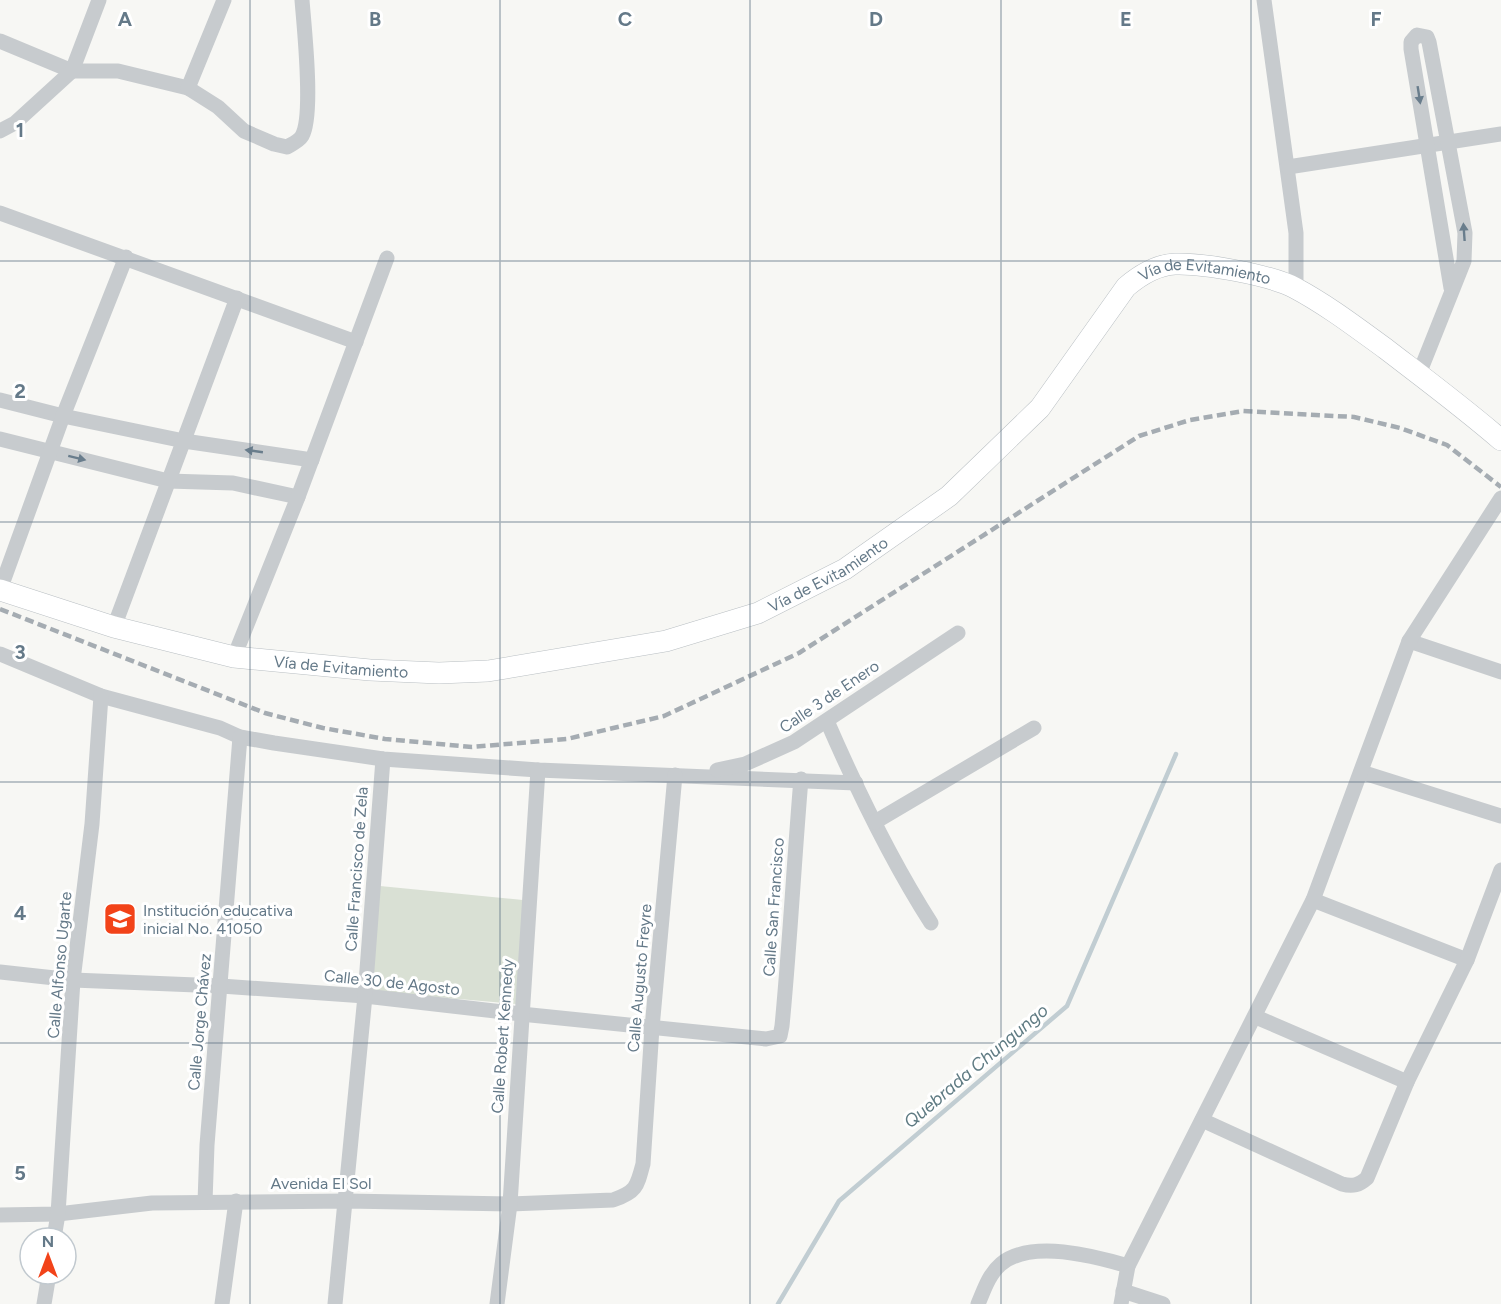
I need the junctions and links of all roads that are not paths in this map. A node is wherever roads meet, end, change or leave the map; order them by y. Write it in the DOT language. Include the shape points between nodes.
graph roads {
  1 [pos="99,0"];
  2 [pos="224,0"];
  3 [pos="302,0"];
  4 [pos="1264,0"];
  5 [pos="0,41"];
  6 [pos="72,70"];
  7 [pos="188,88"];
  8 [pos="0,131"];
  9 [pos="1501,134"];
  10 [pos="1449,143"];
  11 [pos="1427,146"];
  12 [pos="1288,167"];
  13 [pos="0,213"];
  14 [pos="126,257"];
  15 [pos="387,258"];
  16 [pos="1296,288"];
  17 [pos="1451,288"];
  18 [pos="237,298"];
  19 [pos="356,342"];
  20 [pos="1419,374"];
  21 [pos="0,400"];
  22 [pos="63,416"];
  23 [pos="0,439"];
  24 [pos="1501,440"];
  25 [pos="184,441"];
  26 [pos="51,451"];
  27 [pos="312,460"];
  28 [pos="168,481"];
  29 [pos="298,497"];
  30 [pos="1500,499"];
  31 [pos="0,590"];
  32 [pos="114,627"];
  33 [pos="958,633"];
  34 [pos="1409,641"];
  35 [pos="234,657"];
  36 [pos="3,659"];
  37 [pos="1501,672"];
  38 [pos="101,696"];
  39 [pos="827,720"];
  40 [pos="1034,728"];
  41 [pos="240,737"];
  42 [pos="382,759"];
  43 [pos="538,770"];
  44 [pos="1361,772"];
  45 [pos="675,775"];
  46 [pos="801,779"];
  47 [pos="856,783"];
  48 [pos="1501,816"];
  49 [pos="875,822"];
  50 [pos="1501,870"];
  51 [pos="1313,900"];
  52 [pos="931,923"];
  53 [pos="1467,960"];
  54 [pos="0,972"];
  55 [pos="73,980"];
  56 [pos="221,986"];
  57 [pos="365,996"];
  58 [pos="522,1014"];
  59 [pos="1256,1017"];
  60 [pos="652,1028"];
  61 [pos="780,1036"];
  62 [pos="1407,1082"];
  63 [pos="1202,1120"];
  64 [pos="638,1185"];
  65 [pos="347,1201"];
  66 [pos="205,1202"];
  67 [pos="236,1202"];
  68 [pos="510,1203"];
  69 [pos="58,1214"];
  70 [pos="0,1215"];
  71 [pos="56,1226"];
  72 [pos="1128,1266"];
  73 [pos="47,1286"];
  74 [pos="1122,1298"];
  75 [pos="44,1304"];
  76 [pos="222,1304"];
  77 [pos="335,1304"];
  78 [pos="497,1304"];
  79 [pos="978,1304"];
  80 [pos="1163,1304"];
  1 -- 6 [label="street"];
  2 -- 7 [label="street"];
  3 -- 7 [label="street" via="308,120 301,138 287,147 274,144 244,130"];
  4 -- 12 [label="street"];
  5 -- 6 [label="street"];
  6 -- 7 [label="street" via="118,70"];
  6 -- 8 [label="street" via="15,123"];
  9 -- 10 [label="street"];
  10 -- 11 [label="street"];
  10 -- 11 [label="street, one-way" via="1430,42 1428,37 1417,35 1411,49"];
  17 -- 10 [label="street, one-way" via="1464,261 1465,233"];
  11 -- 12 [label="street"];
  11 -- 17 [label="street"];
  12 -- 16 [label="street" via="1296,233"];
  13 -- 14 [label="street"];
  14 -- 18 [label="street"];
  14 -- 22 [label="street"];
  15 -- 19 [label="street"];
  16 -- 20 [label="main road, Vía de Evitamiento"];
  16 -- 35 [label="main road, Vía de Evitamiento" via="1232,270 1174,264 1139,276 1126,287 1041,408 949,496 845,569 758,613 666,641 488,671 370,670"];
  17 -- 20 [label="street"];
  18 -- 19 [label="street"];
  18 -- 25 [label="street"];
  19 -- 27 [label="street"];
  20 -- 24 [label="main road, Vía de Evitamiento"];
  21 -- 22 [label="street"];
  22 -- 25 [label="street"];
  22 -- 26 [label="street"];
  23 -- 26 [label="street"];
  27 -- 25 [label="street, one-way"];
  25 -- 28 [label="street"];
  26 -- 28 [label="street, one-way"];
  26 -- 31 [label="street"];
  27 -- 29 [label="street"];
  28 -- 29 [label="street" via="233,483"];
  28 -- 32 [label="street"];
  29 -- 35 [label="street"];
  30 -- 34 [label="street"];
  31 -- 32 [label="main road, Vía de Evitamiento"];
  32 -- 35 [label="main road, Vía de Evitamiento"];
  33 -- 39 [label="street, Calle 3 de Enero"];
  34 -- 37 [label="street"];
  34 -- 44 [label="street"];
  36 -- 38 [label="street"];
  38 -- 41 [label="street"];
  38 -- 55 [label="street, Calle Alfonso Ugarte" via="92,824"];
  39 -- 45 [label="street, Calle 3 de Enero" via="794,742 745,764"];
  39 -- 47 [label="street"];
  40 -- 49 [label="street"];
  41 -- 42 [label="street"];
  41 -- 56 [label="street, Calle Jorge Chávez"];
  42 -- 43 [label="street"];
  42 -- 57 [label="street, Calle Francisco de Zela"];
  43 -- 45 [label="street"];
  43 -- 58 [label="street, Calle Robert Kennedy"];
  44 -- 48 [label="street"];
  44 -- 51 [label="street"];
  45 -- 46 [label="street"];
  45 -- 60 [label="street, Calle Augusto Freyre"];
  46 -- 47 [label="street"];
  46 -- 61 [label="street, Calle San Francisco"];
  47 -- 49 [label="street"];
  49 -- 52 [label="street" via="907,886"];
  50 -- 53 [label="street"];
  51 -- 53 [label="street"];
  51 -- 59 [label="street"];
  53 -- 62 [label="street"];
  54 -- 55 [label="street, Calle 30 de Agosto"];
  55 -- 56 [label="street, Calle 30 de Agosto"];
  55 -- 69 [label="street, Calle Alfonso Ugarte"];
  56 -- 57 [label="street, Calle 30 de Agosto"];
  56 -- 66 [label="street, Calle Jorge Chávez"];
  57 -- 58 [label="street, Calle 30 de Agosto"];
  57 -- 65 [label="street, Calle Francisco de Zela"];
  58 -- 60 [label="street, Calle 30 de Agosto"];
  58 -- 68 [label="street, Calle Robert Kennedy"];
  59 -- 62 [label="street"];
  59 -- 63 [label="street"];
  60 -- 61 [label="street, Calle 30 de Agosto" via="766,1039"];
  60 -- 64 [label="street, Calle Augusto Freyre" via="643,1164"];
  62 -- 63 [label="street" via="1367,1178 1360,1184 1342,1184"];
  63 -- 72 [label="street"];
  64 -- 68 [label="street, Avenida El Sol" via="629,1194 613,1200"];
  65 -- 67 [label="street, Avenida El Sol"];
  65 -- 68 [label="street, Avenida El Sol"];
  65 -- 77 [label="street, Calle Francisco de Zela"];
  66 -- 67 [label="street, Avenida El Sol"];
  66 -- 69 [label="street, Avenida El Sol" via="152,1203"];
  67 -- 76 [label="street"];
  68 -- 78 [label="street, Calle Robert Kennedy"];
  69 -- 70 [label="street, Avenida El Sol"];
  69 -- 71 [label="street, Calle Alfonso Ugarte"];
  72 -- 74 [label="street"];
  72 -- 79 [label="street" via="1052,1251 1022,1253 1001,1263 987,1281"];
  73 -- 75 [label="street"];
  74 -- 80 [label="street"];
}
